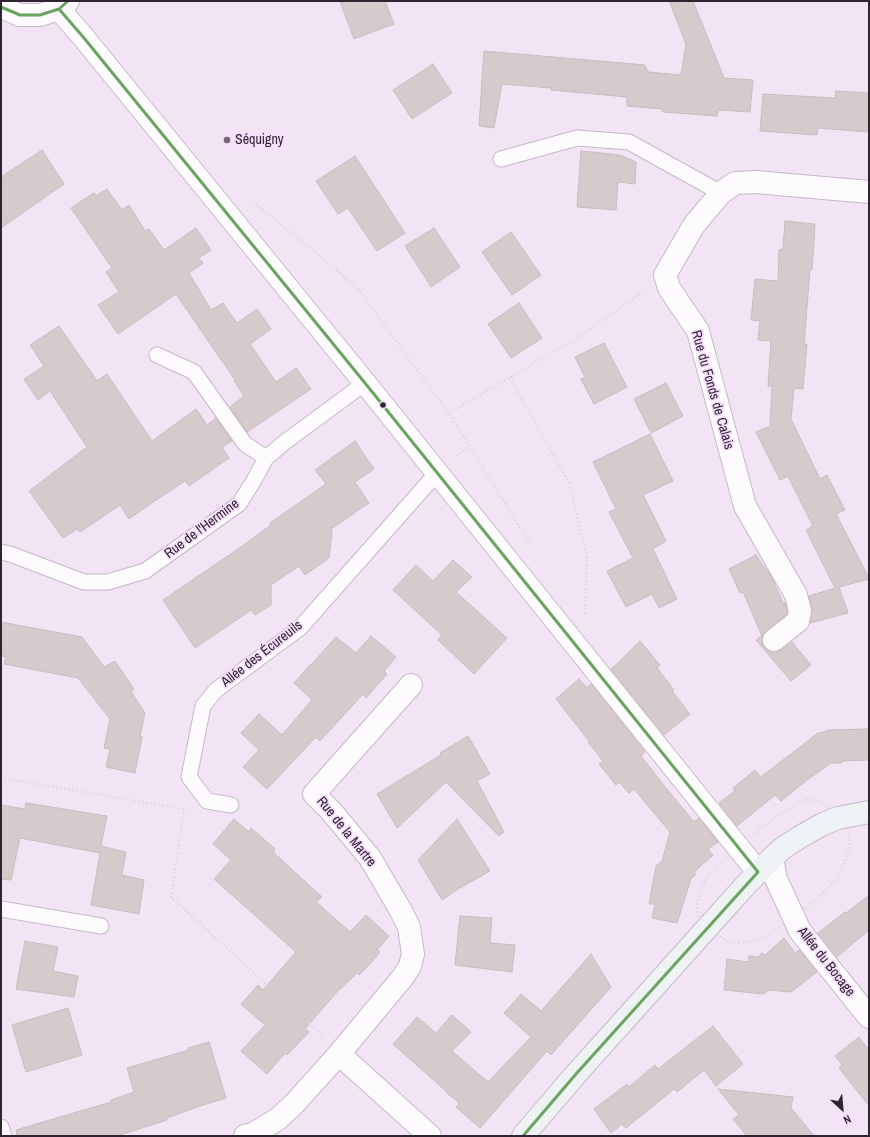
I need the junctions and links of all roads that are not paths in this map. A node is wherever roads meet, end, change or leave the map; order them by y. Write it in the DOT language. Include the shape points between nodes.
graph roads {
  1 [pos="63,5"];
  2 [pos="1,8"];
  3 [pos="501,159"];
  4 [pos="869,192"];
  5 [pos="721,193"];
  6 [pos="157,355"];
  7 [pos="365,383"];
  8 [pos="266,458"];
  9 [pos="437,474"];
  10 [pos="1,552"];
  11 [pos="774,640"];
  12 [pos="411,685"];
  13 [pos="231,805"];
  14 [pos="869,812"];
  15 [pos="765,865"];
  16 [pos="1,909"];
  17 [pos="102,926"];
  18 [pos="869,1017"];
  19 [pos="339,1054"];
  20 [pos="1,1127"];
  21 [pos="4,1136"];
  22 [pos="245,1136"];
  23 [pos="430,1136"];
  24 [pos="523,1136"];
  1 -- 2 [label="street" via="40,15 20,15"];
  1 -- 7 [label="street" via="84,38"];
  3 -- 5 [label="lane" via="577,138 629,142"];
  4 -- 5 [label="street" via="756,182 735,183"];
  5 -- 11 [label="street, Rue du Fonds de Calais" via="694,225 665,275 669,288 698,332 745,506 796,595 800,611 798,621"];
  6 -- 8 [label="lane" via="194,372 245,444"];
  7 -- 8 [label="lane, Rue de l'Hermine"];
  7 -- 9 [label="street"];
  8 -- 10 [label="lane, Rue de l'Hermine" via="239,504 145,571 108,582 84,582"];
  9 -- 13 [label="lane, Allée des Écureuils" via="300,628 216,690 203,706 189,777 207,800"];
  9 -- 15 [label="street" via="585,656"];
  12 -- 19 [label="street, Rue de la Martre" via="314,794 370,858 409,927 413,954 410,966 403,977"];
  14 -- 15 [label="street" via="838,818 821,825 783,848"];
  15 -- 18 [label="street, Allée du Bocage" via="776,879 800,931"];
  15 -- 24 [label="street"];
  16 -- 17 [label="lane"];
  19 -- 22 [label="street" via="278,1119"];
  19 -- 23 [label="street"];
  20 -- 21 [label="lane"];
}
